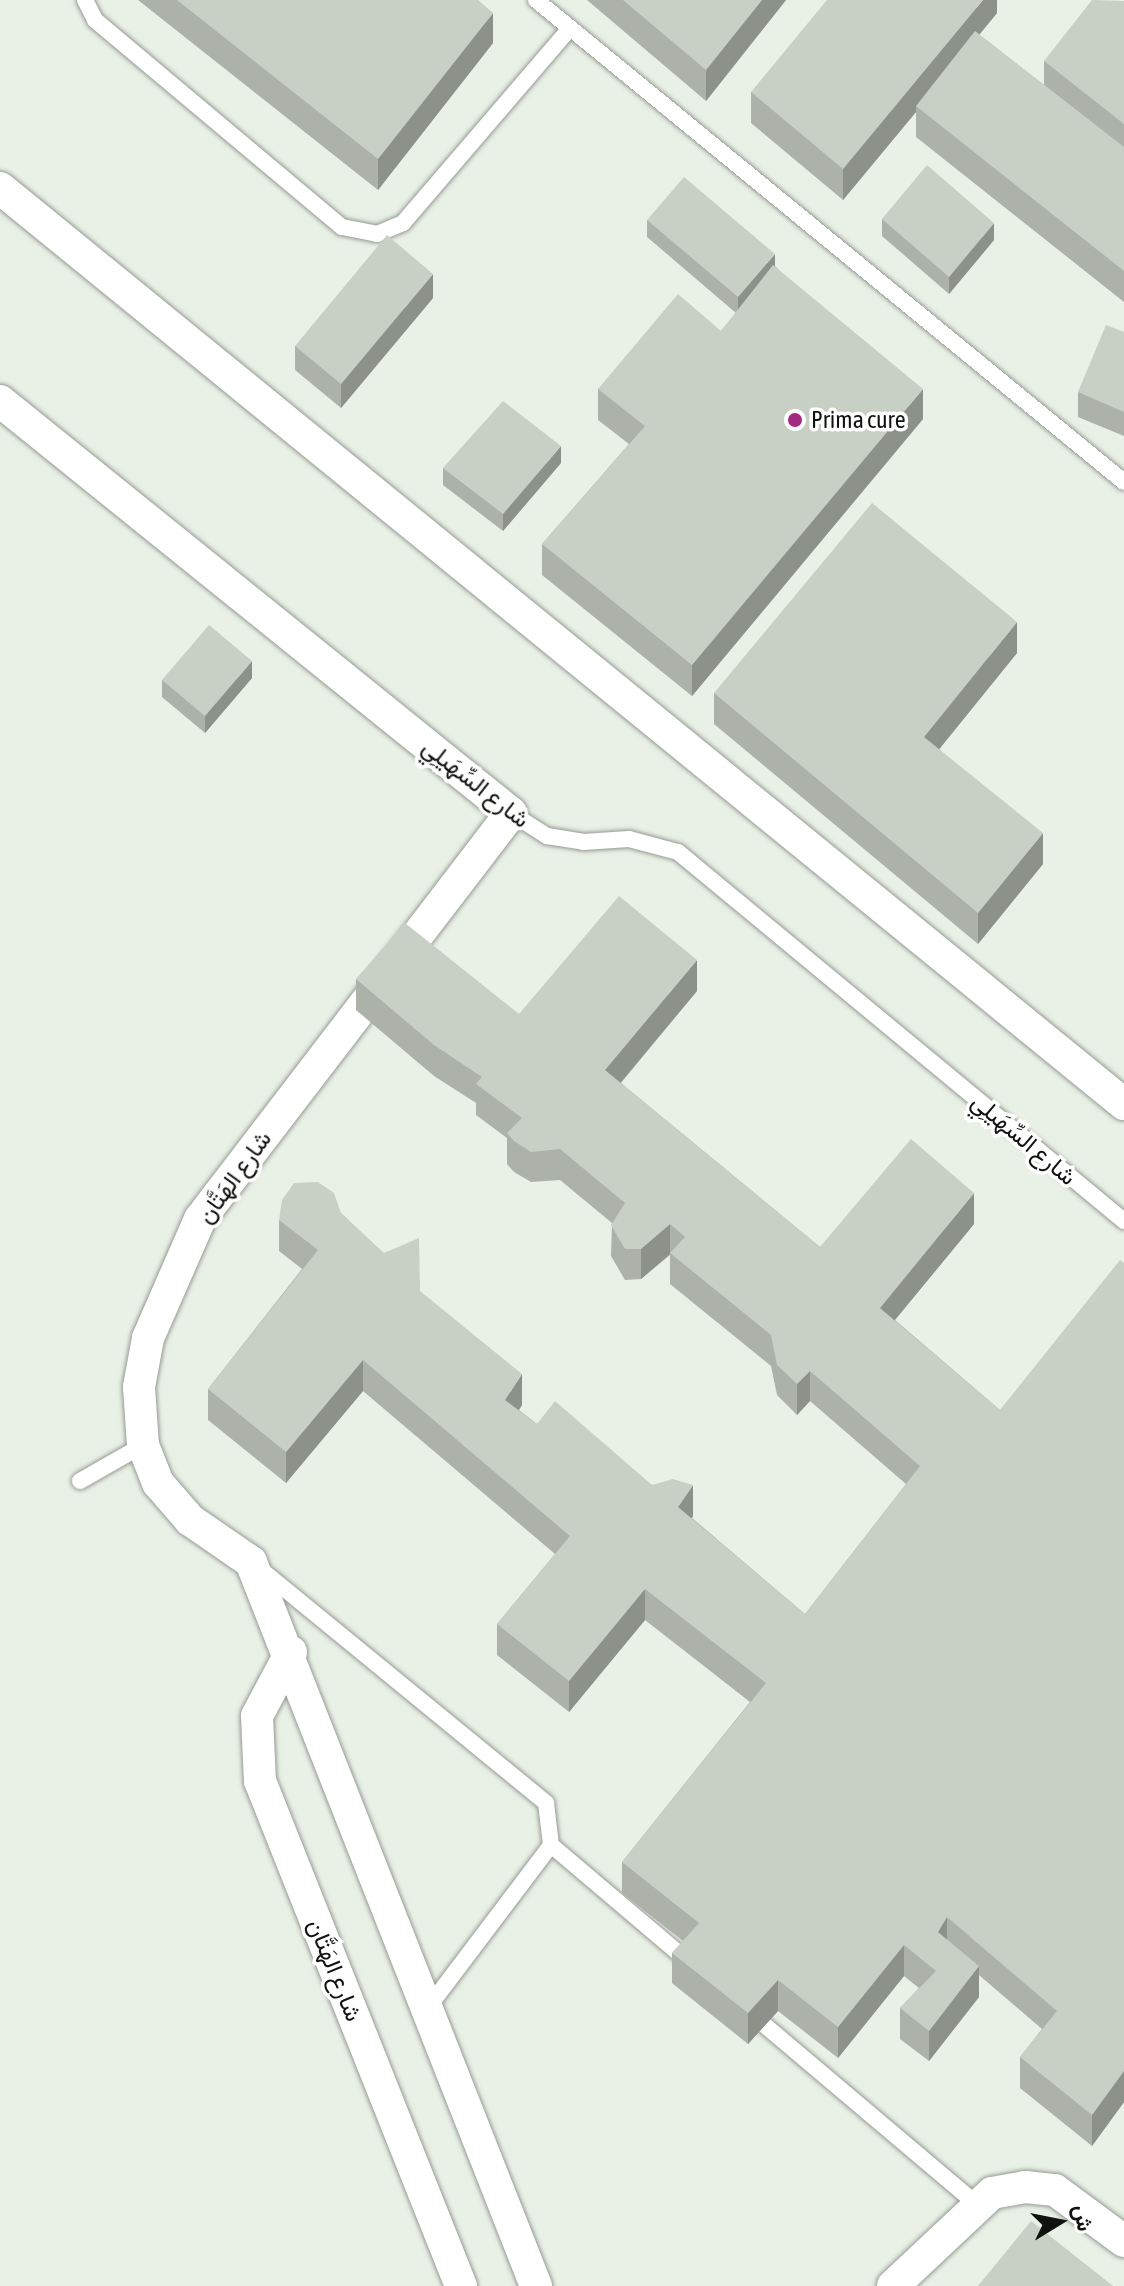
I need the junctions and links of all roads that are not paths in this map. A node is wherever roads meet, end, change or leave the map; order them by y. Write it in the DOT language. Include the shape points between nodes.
graph roads {
  1 [pos="85,0"];
  2 [pos="536,0"];
  3 [pos="570,28"];
  4 [pos="0,188"];
  5 [pos="0,401"];
  6 [pos="1124,482"];
  7 [pos="511,813"];
  8 [pos="1124,1104"];
  9 [pos="1124,1221"];
  10 [pos="143,1445"];
  11 [pos="80,1481"];
  12 [pos="251,1562"];
  13 [pos="291,1652"];
  14 [pos="551,1845"];
  15 [pos="709,1979"];
  16 [pos="733,1999"];
  17 [pos="426,2010"];
  18 [pos="976,2204"];
  19 [pos="1124,2241"];
  20 [pos="461,2286"];
  21 [pos="536,2286"];
  22 [pos="893,2286"];
  1 -- 3 [label="lane" via="95,20 342,227 377,234 403,223"];
  2 -- 3 [label="lane"];
  3 -- 6 [label="lane"];
  4 -- 8 [label="street"];
  5 -- 7 [label="street, شارع السِّهَيلِي"];
  7 -- 9 [label="lane, شارع السِّهَيلِي" via="547,836 583,842 629,839 678,852"];
  7 -- 10 [label="street, شارع الهَتَّان" via="200,1219 148,1338 139,1387"];
  10 -- 11 [label="lane"];
  10 -- 12 [label="street, شارع الهَتَّان" via="158,1483 190,1520"];
  12 -- 13 [label="street"];
  12 -- 14 [label="lane" via="546,1803 553,1823"];
  13 -- 17 [label="street"];
  13 -- 20 [label="street, شارع الهَتَّان" via="257,1716 260,1781"];
  14 -- 15 [label="lane"];
  14 -- 17 [label="lane"];
  16 -- 18 [label="lane"];
  17 -- 21 [label="street"];
  18 -- 19 [label="street" via="1003,2191 1055,2190"];
  18 -- 22 [label="street"];
}
